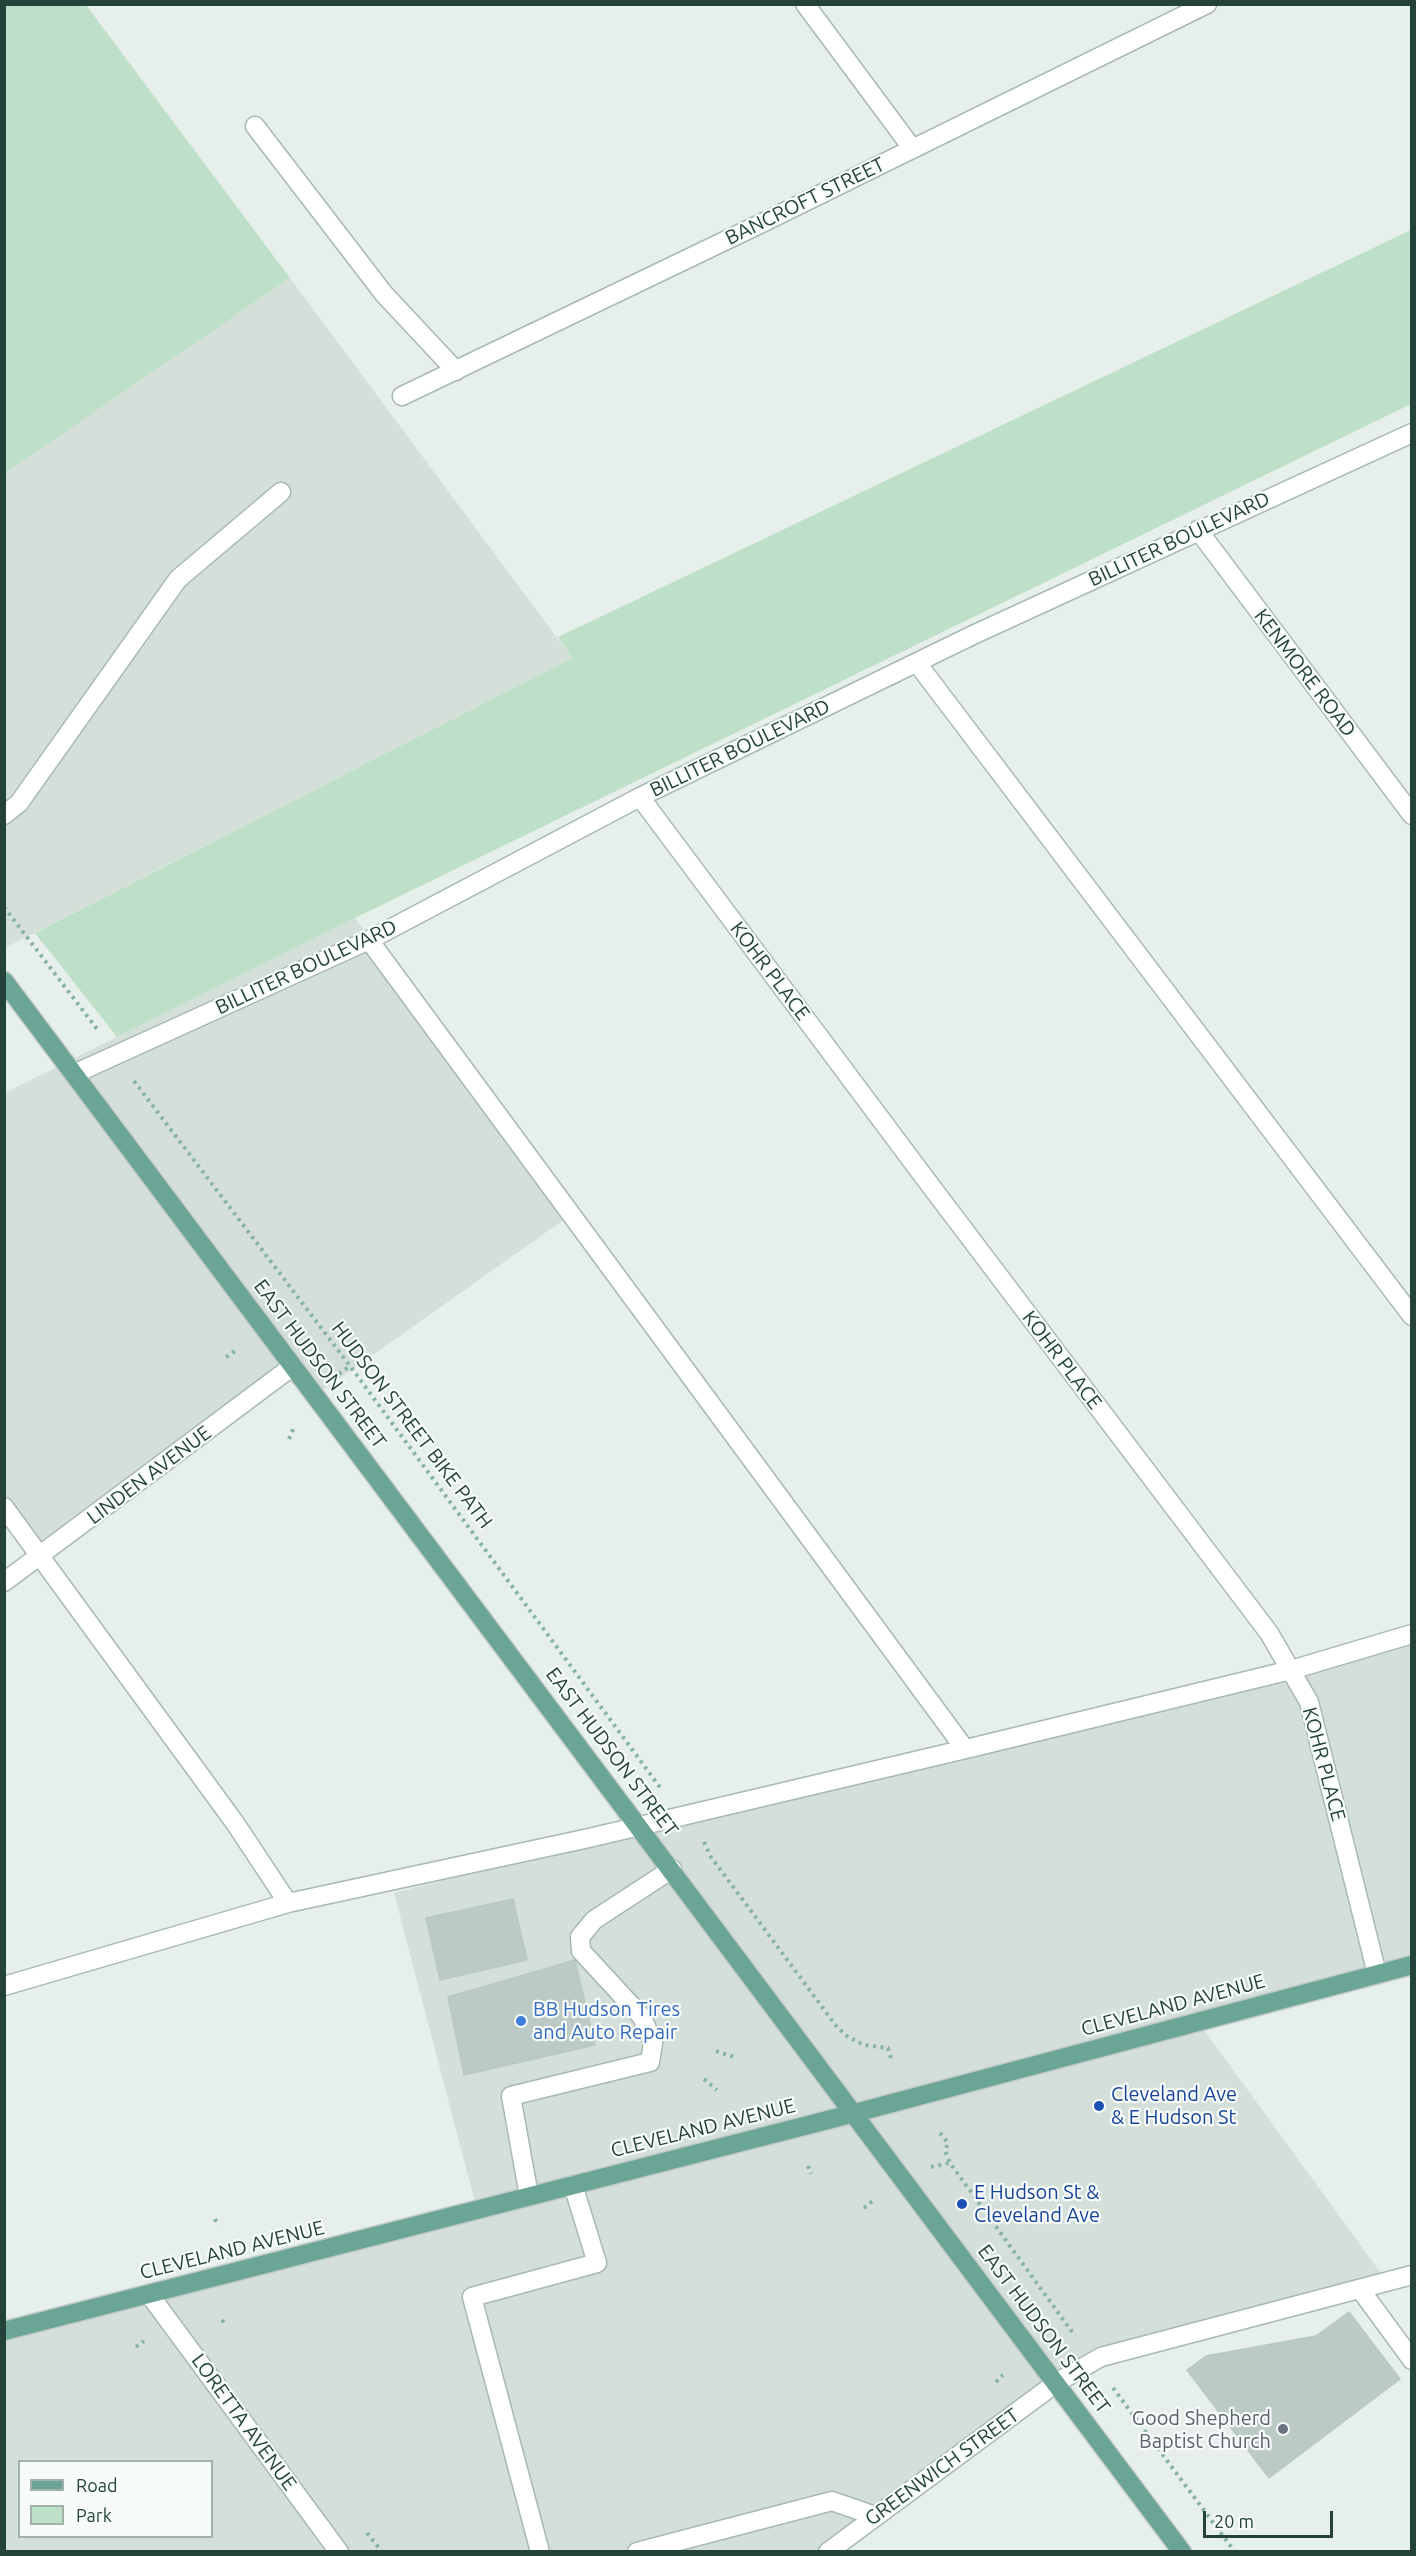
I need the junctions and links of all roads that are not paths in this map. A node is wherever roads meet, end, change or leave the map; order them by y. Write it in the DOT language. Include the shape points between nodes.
graph roads {
  1 [pos="805,4"];
  2 [pos="1207,4"];
  3 [pos="255,126"];
  4 [pos="912,148"];
  5 [pos="456,371"];
  6 [pos="402,396"];
  7 [pos="1412,433"];
  8 [pos="281,492"];
  9 [pos="1198,530"];
  10 [pos="917,663"];
  11 [pos="640,797"];
  12 [pos="4,814"];
  13 [pos="1412,815"];
  14 [pos="369,940"];
  15 [pos="4,981"];
  16 [pos="74,1074"];
  17 [pos="1412,1316"];
  18 [pos="293,1366"];
  19 [pos="4,1507"];
  20 [pos="42,1556"];
  21 [pos="4,1582"];
  22 [pos="1412,1634"];
  23 [pos="1291,1670"];
  24 [pos="965,1749"];
  25 [pos="639,1826"];
  26 [pos="672,1869"];
  27 [pos="288,1903"];
  28 [pos="1412,1965"];
  29 [pos="1377,1974"];
  30 [pos="4,1986"];
  31 [pos="855,2112"];
  32 [pos="573,2185"];
  33 [pos="529,2196"];
  34 [pos="1412,2274"];
  35 [pos="1360,2289"];
  36 [pos="149,2294"];
  37 [pos="4,2331"];
  38 [pos="1412,2360"];
  39 [pos="1056,2383"];
  40 [pos="875,2516"];
  41 [pos="339,2552"];
  42 [pos="540,2552"];
  43 [pos="637,2552"];
  44 [pos="828,2552"];
  45 [pos="1182,2552"];
  1 -- 4 [label="street"];
  2 -- 4 [label="street, BANCROFT STREET"];
  3 -- 5 [label="street" via="384,294"];
  4 -- 5 [label="street, BANCROFT STREET"];
  5 -- 6 [label="street, BANCROFT STREET"];
  7 -- 9 [label="street, BILLITER BOULEVARD"];
  8 -- 12 [label="street" via="178,579 19,803"];
  9 -- 10 [label="street, BILLITER BOULEVARD"];
  9 -- 13 [label="street, KENMORE ROAD"];
  10 -- 11 [label="street, BILLITER BOULEVARD"];
  10 -- 17 [label="street"];
  11 -- 14 [label="street, BILLITER BOULEVARD"];
  11 -- 23 [label="street, KOHR PLACE" via="1269,1633"];
  14 -- 16 [label="street, BILLITER BOULEVARD"];
  14 -- 24 [label="street"];
  15 -- 16 [label="main road, EAST HUDSON STREET"];
  16 -- 18 [label="main road, EAST HUDSON STREET"];
  18 -- 20 [label="street, LINDEN AVENUE"];
  18 -- 25 [label="main road, EAST HUDSON STREET"];
  19 -- 20 [label="street"];
  20 -- 21 [label="street, LINDEN AVENUE"];
  20 -- 27 [label="street" via="235,1823"];
  22 -- 23 [label="street"];
  23 -- 24 [label="street"];
  23 -- 29 [label="street, KOHR PLACE" via="1309,1702"];
  24 -- 25 [label="street"];
  25 -- 26 [label="main road, EAST HUDSON STREET"];
  25 -- 27 [label="street"];
  26 -- 31 [label="main road, EAST HUDSON STREET"];
  26 -- 33 [label="street" via="594,1920 580,1937 581,1951 642,2017 653,2043 650,2062 511,2096"];
  27 -- 30 [label="street"];
  28 -- 29 [label="main road, CLEVELAND AVENUE"];
  29 -- 31 [label="main road, CLEVELAND AVENUE"];
  31 -- 32 [label="main road, CLEVELAND AVENUE"];
  31 -- 39 [label="main road, EAST HUDSON STREET"];
  32 -- 33 [label="main road, CLEVELAND AVENUE"];
  32 -- 42 [label="street" via="597,2263 472,2297"];
  33 -- 36 [label="main road, CLEVELAND AVENUE"];
  34 -- 35 [label="street, GREENWICH STREET"];
  35 -- 38 [label="street"];
  35 -- 39 [label="street, GREENWICH STREET" via="1110,2355"];
  36 -- 37 [label="main road, CLEVELAND AVENUE"];
  36 -- 41 [label="street, LORETTA AVENUE"];
  39 -- 40 [label="street, GREENWICH STREET"];
  39 -- 45 [label="main road, EAST HUDSON STREET"];
  40 -- 43 [label="street" via="832,2501"];
  40 -- 44 [label="street, GREENWICH STREET"];
}
